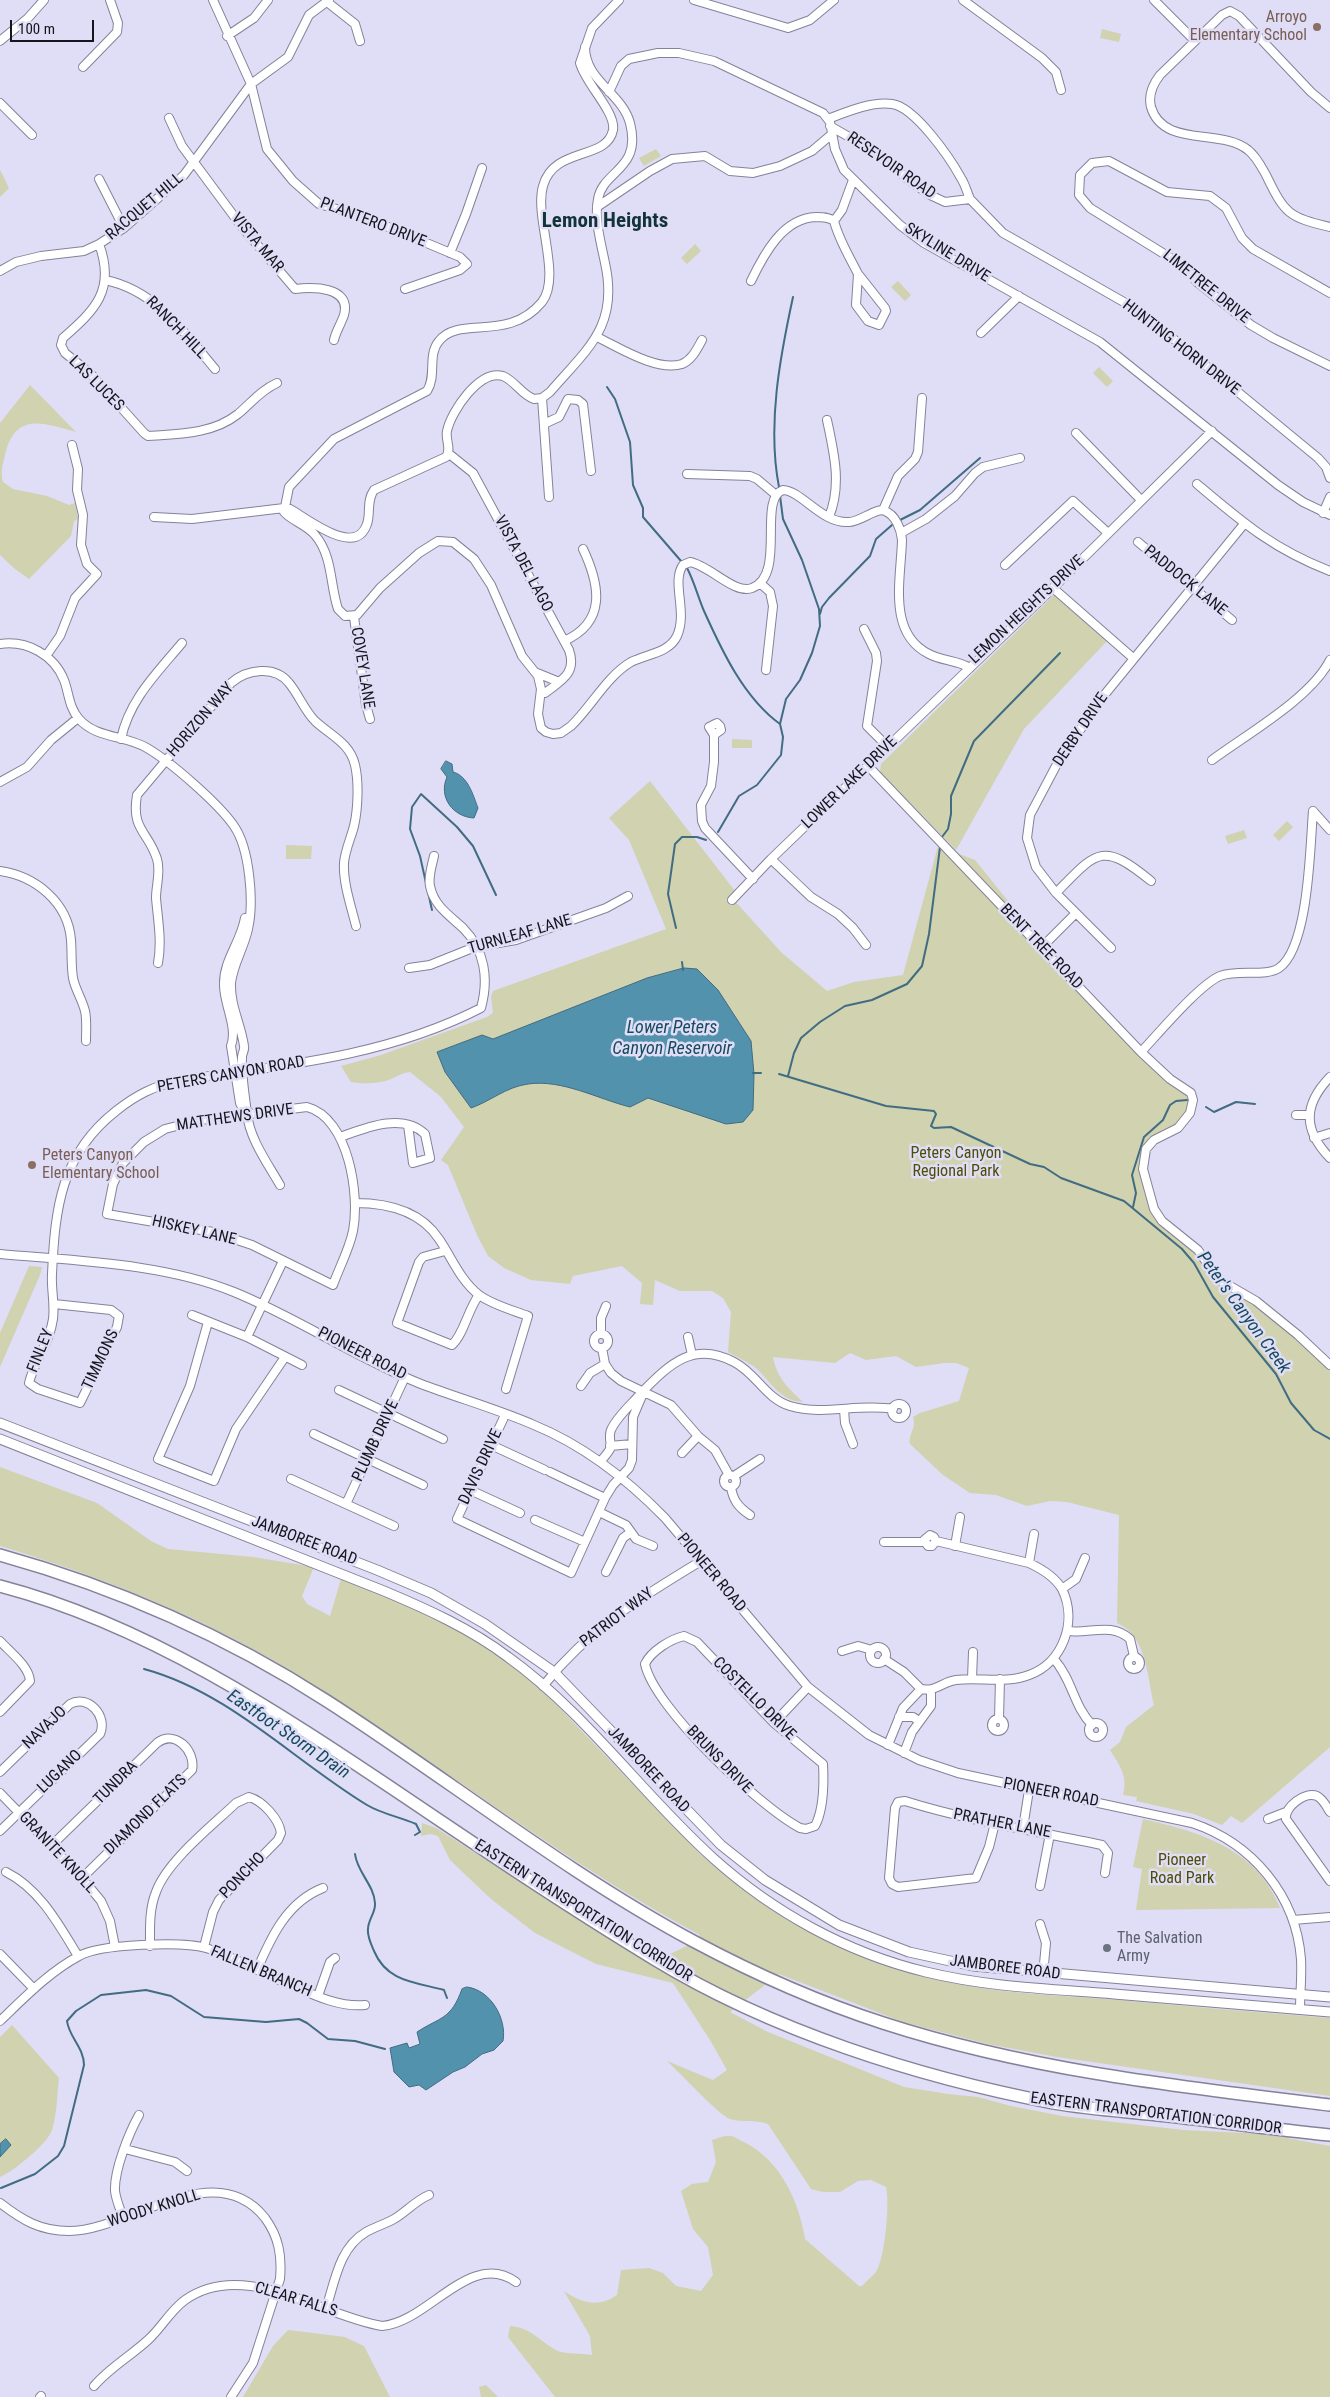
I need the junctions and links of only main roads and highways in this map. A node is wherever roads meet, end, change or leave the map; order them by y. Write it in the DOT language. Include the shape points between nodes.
graph roads {
  1 [pos="0,1424"];
  2 [pos="0,1439"];
  3 [pos="0,1555"];
  4 [pos="0,1586"];
  5 [pos="1330,1997"];
  6 [pos="1330,2012"];
  7 [pos="1330,2105"];
  8 [pos="1330,2135"];
  1 -- 5 [label="main road, JAMBOREE ROAD" via="431,1593 492,1628 554,1672 721,1845 765,1880 839,1925 909,1952 973,1966"];
  2 -- 6 [label="main road, JAMBOREE ROAD" via="432,1611 508,1656 577,1717 714,1859 798,1921 846,1944 925,1972 985,1983"];
  3 -- 7 [label="highway, EASTERN TRANSPORTATION CORRIDOR" via="115,1592 195,1627 265,1665 332,1704 579,1872 694,1941 782,1985 882,2023 1014,2058 1204,2090"];
  4 -- 8 [label="highway, EASTERN TRANSPORTATION CORRIDOR" via="98,1619 228,1684 299,1726 656,1960 740,2005 847,2048 995,2090 1056,2103"];
}
